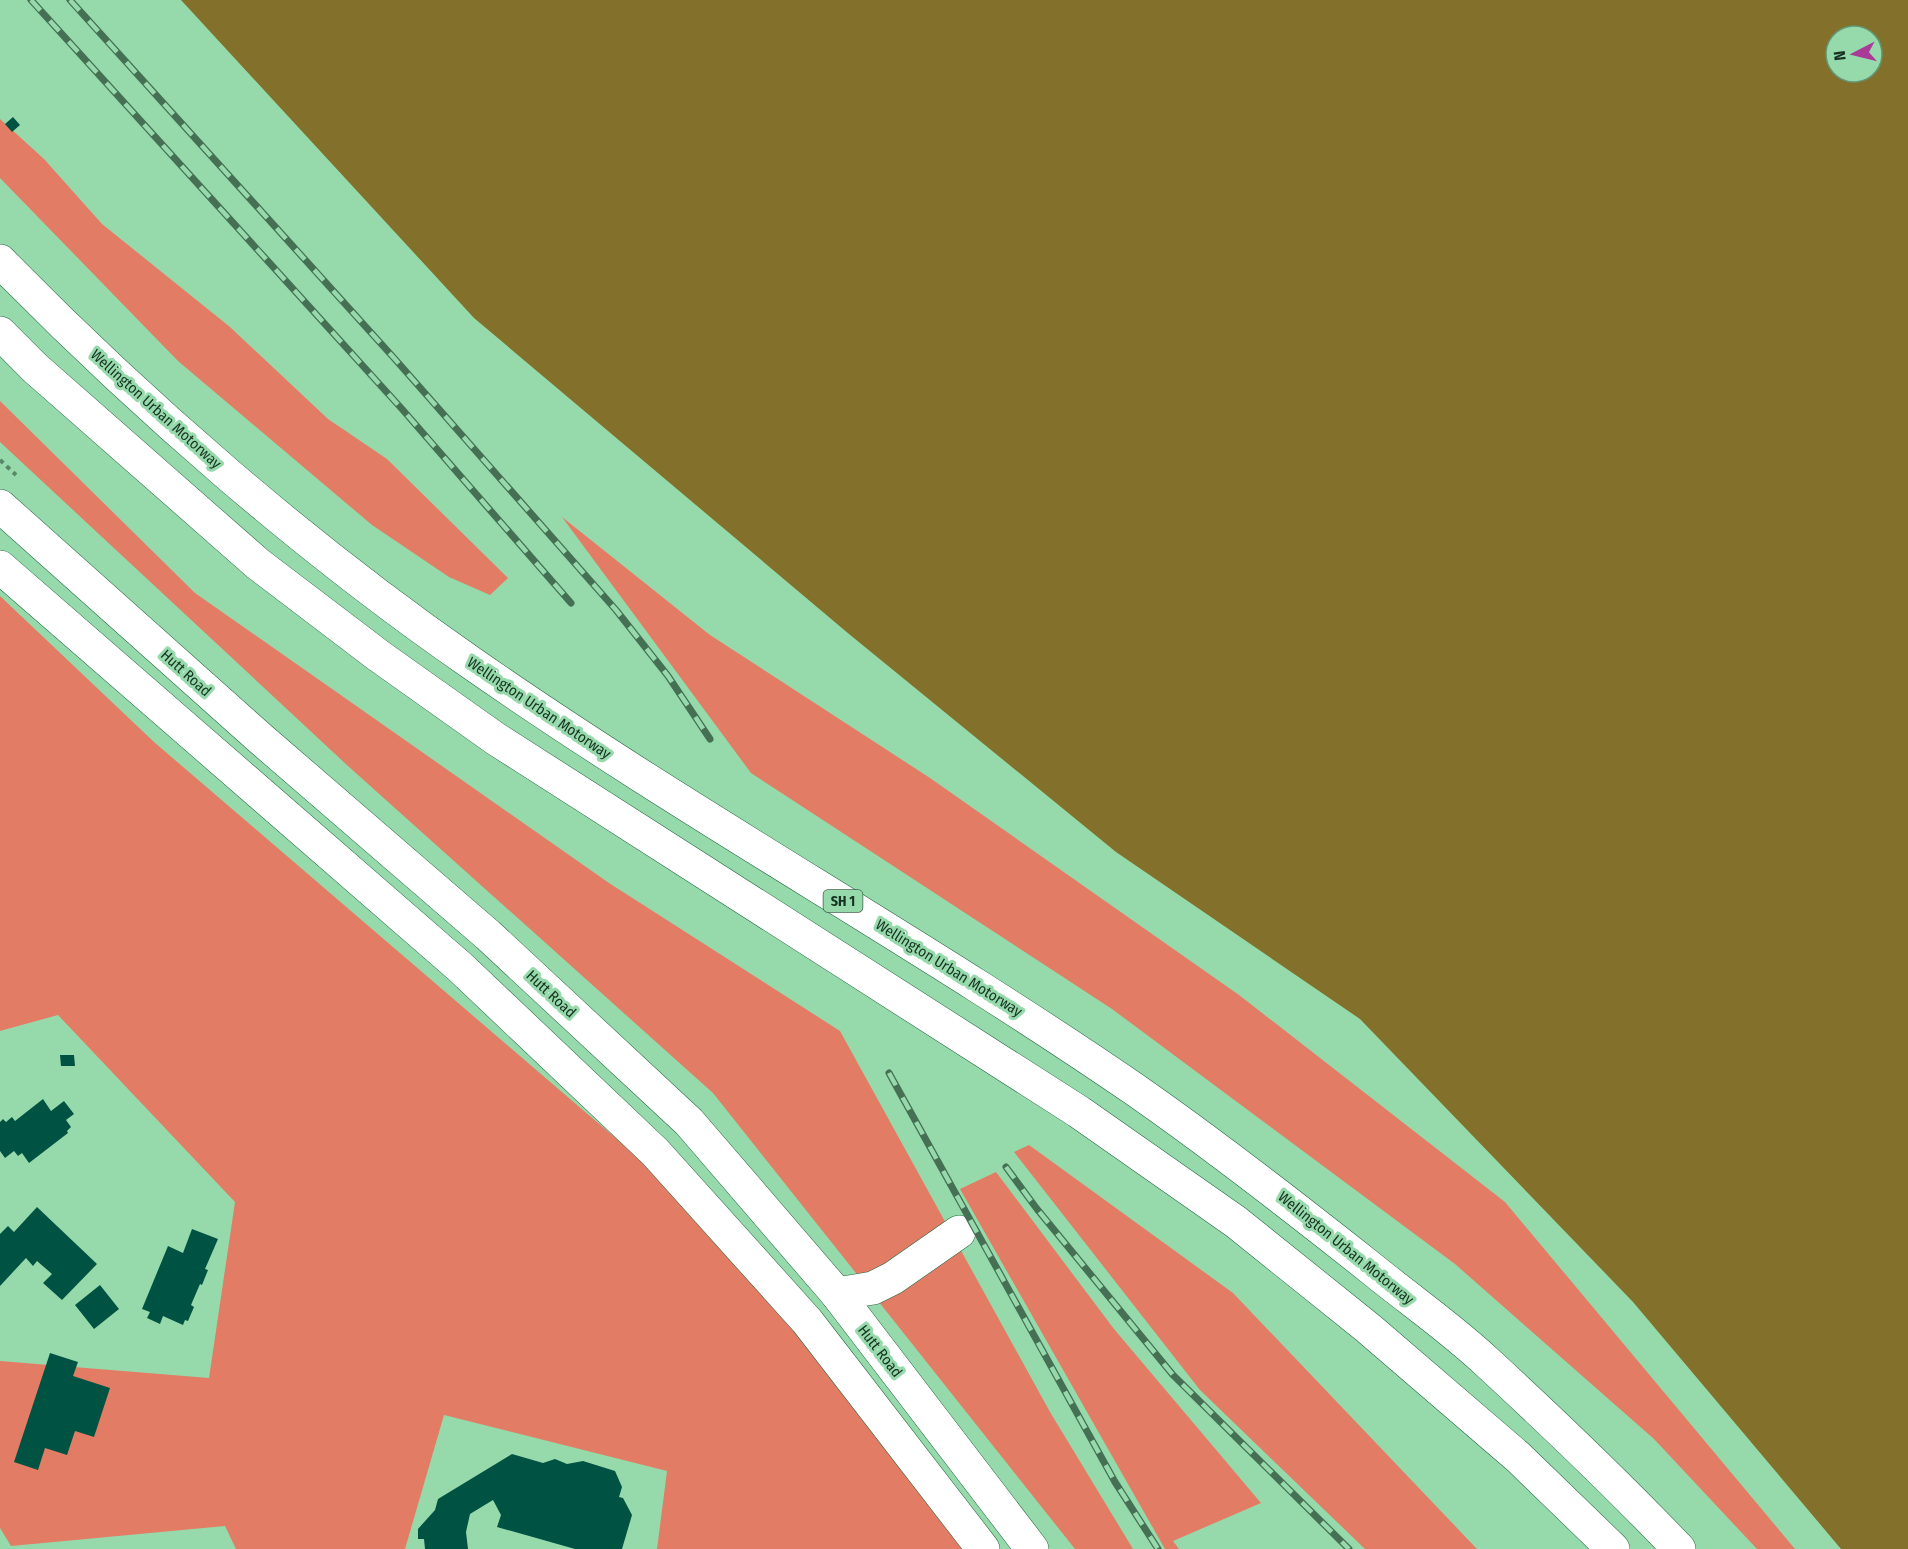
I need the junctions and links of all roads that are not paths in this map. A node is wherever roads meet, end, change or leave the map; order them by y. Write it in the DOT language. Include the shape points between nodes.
graph roads {
  1 [pos="0,261"];
  2 [pos="0,333"];
  3 [pos="0,506"];
  4 [pos="0,567"];
  5 [pos="958,1232"];
  6 [pos="837,1294"];
  7 [pos="982,1549"];
  8 [pos="1032,1549"];
  9 [pos="1613,1549"];
  10 [pos="1679,1549"];
  1 -- 10 [label="main road, Wellington Urban Motorway / SH 1" via="66,329 215,462 351,574 467,661 600,750 970,979 1137,1091 1267,1185 1484,1359"];
  2 -- 9 [label="main road" via="258,564 379,656 496,739 1078,1112 1236,1222 1368,1328 1518,1457"];
  3 -- 6 [label="main road, Hutt Road" via="488,935 689,1122"];
  4 -- 7 [label="main road" via="460,967 655,1152 807,1321"];
  5 -- 6 [label="main road" via="893,1278 873,1288"];
  6 -- 8 [label="main road, Hutt Road"];
}
